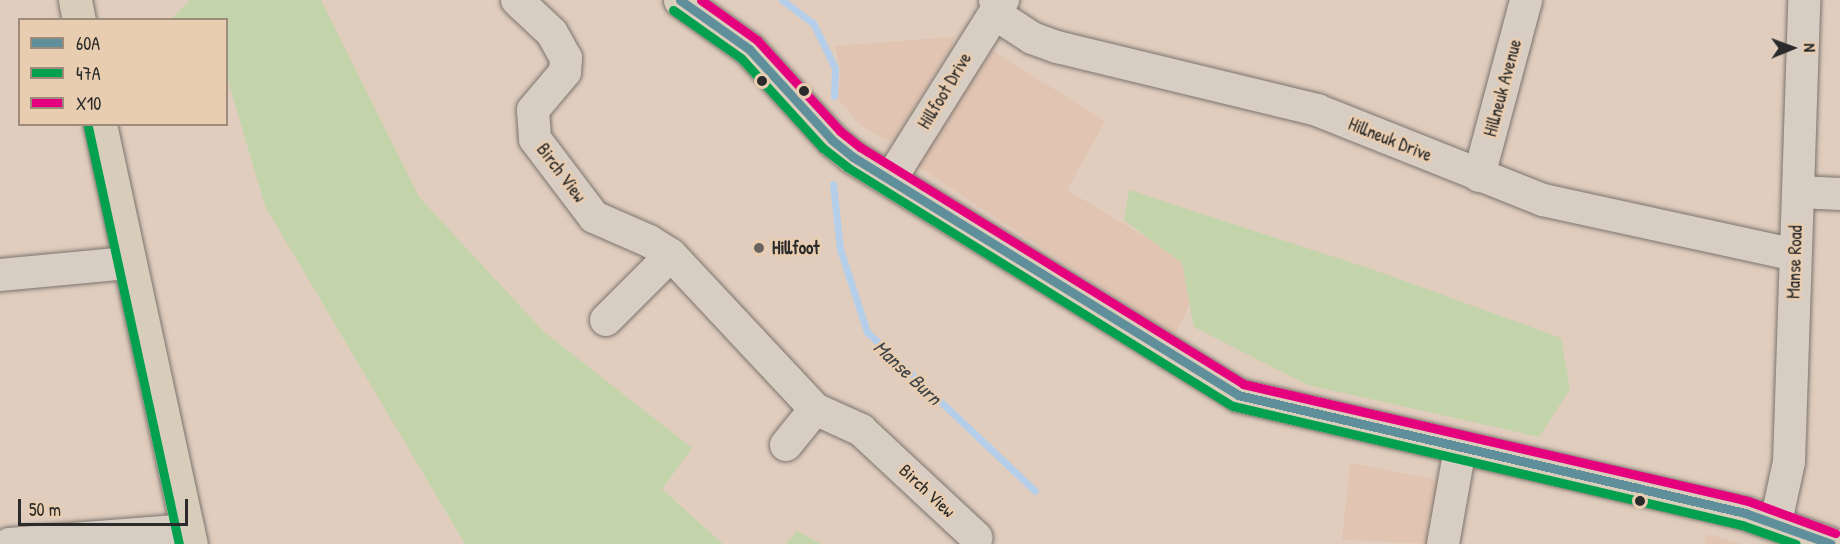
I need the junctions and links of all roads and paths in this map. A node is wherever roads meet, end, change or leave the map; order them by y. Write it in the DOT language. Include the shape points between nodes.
graph roads {
  1 [pos="75,0"];
  2 [pos="517,0"];
  3 [pos="1526,0"];
  4 [pos="1804,0"];
  5 [pos="998,2"];
  6 [pos="691,4"];
  7 [pos="78,18"];
  8 [pos="100,126"];
  9 [pos="1479,176"];
  10 [pos="890,180"];
  11 [pos="1798,192"];
  12 [pos="1840,194"];
  13 [pos="671,255"];
  14 [pos="1795,255"];
  15 [pos="128,263"];
  16 [pos="0,275"];
  17 [pos="606,320"];
  18 [pos="815,410"];
  19 [pos="786,445"];
  20 [pos="1460,449"];
  21 [pos="1776,522"];
  22 [pos="189,537"];
  23 [pos="977,538"];
  24 [pos="9,544"];
  25 [pos="1443,544"];
  26 [pos="1831,544"];
  1 -- 7 [label="main road"];
  2 -- 13 [label="street, Birch View" via="552,33 566,58 565,72 533,110 535,139 594,217"];
  3 -- 9 [label="street, Hillneuk Avenue"];
  4 -- 11 [label="street, Manse Road"];
  5 -- 9 [label="street, Hillneuk Drive" via="1003,19 1032,38 1317,110"];
  5 -- 10 [label="street, Hillfoot Drive"];
  6 -- 10 [label="main road" via="749,49 832,140"];
  8 -- 15 [label="main road"];
  9 -- 14 [label="street, Hillneuk Drive" via="1543,200"];
  10 -- 20 [label="main road" via="1238,395"];
  11 -- 12 [label="street"];
  11 -- 14 [label="street, Manse Road"];
  13 -- 17 [label="street"];
  13 -- 18 [label="street, Birch View"];
  14 -- 21 [label="street, Manse Road" via="1789,462"];
  15 -- 16 [label="street"];
  15 -- 22 [label="main road"];
  18 -- 19 [label="street"];
  18 -- 23 [label="street, Birch View" via="861,430"];
  20 -- 21 [label="main road"];
  20 -- 25 [label="street"];
  21 -- 26 [label="main road"];
  22 -- 24 [label="street"];
}
